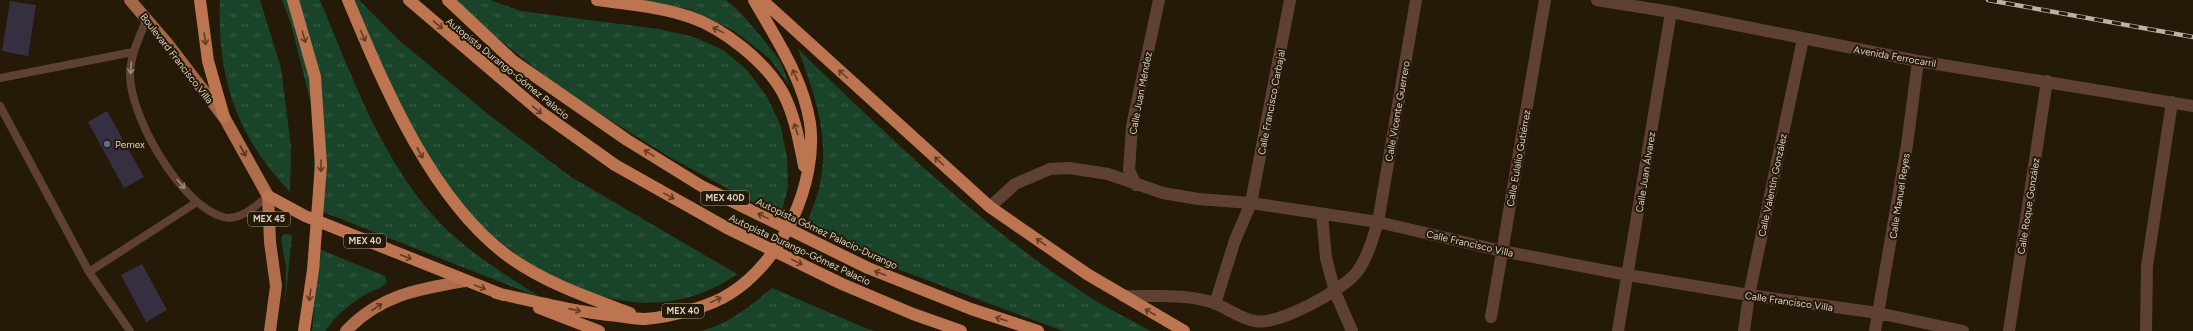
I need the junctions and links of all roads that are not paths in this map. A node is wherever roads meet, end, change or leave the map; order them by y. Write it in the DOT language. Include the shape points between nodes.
graph roads {
  1 [pos="130,0"];
  2 [pos="200,0"];
  3 [pos="293,0"];
  4 [pos="348,0"];
  5 [pos="409,0"];
  6 [pos="448,0"];
  7 [pos="597,0"];
  8 [pos="754,0"];
  9 [pos="762,0"];
  10 [pos="1158,0"];
  11 [pos="1290,0"];
  12 [pos="1416,0"];
  13 [pos="1545,0"];
  14 [pos="1597,0"];
  15 [pos="1671,12"];
  16 [pos="147,18"];
  17 [pos="1803,39"];
  18 [pos="133,52"];
  19 [pos="1918,61"];
  20 [pos="0,78"];
  21 [pos="2047,81"];
  22 [pos="2172,102"];
  23 [pos="0,106"];
  24 [pos="2193,106"];
  25 [pos="224,117"];
  26 [pos="806,181"];
  27 [pos="1136,185"];
  28 [pos="268,196"];
  29 [pos="197,202"];
  30 [pos="1251,203"];
  31 [pos="990,207"];
  32 [pos="1322,214"];
  33 [pos="1378,222"];
  34 [pos="1502,251"];
  35 [pos="89,272"];
  36 [pos="1628,275"];
  37 [pos="465,281"];
  38 [pos="1335,292"];
  39 [pos="496,293"];
  40 [pos="1749,295"];
  41 [pos="1123,296"];
  42 [pos="1215,304"];
  43 [pos="1878,313"];
  44 [pos="1491,317"];
  45 [pos="644,319"];
  46 [pos="130,331"];
  47 [pos="270,331"];
  48 [pos="304,331"];
  49 [pos="346,331"];
  50 [pos="600,331"];
  51 [pos="961,331"];
  52 [pos="1038,331"];
  53 [pos="1184,331"];
  54 [pos="1352,331"];
  55 [pos="1618,331"];
  56 [pos="1744,331"];
  57 [pos="1875,331"];
  58 [pos="1963,331"];
  59 [pos="2009,331"];
  60 [pos="2146,331"];
  1 -- 16 [label="main road, Boulevard Francisco Villa"];
  2 -- 25 [label="highway, one-way" via="208,61"];
  3 -- 48 [label="highway, one-way" via="315,77 321,166 313,270"];
  4 -- 45 [label="highway, one-way" via="399,115 425,161 479,230 511,258 543,277"];
  5 -- 51 [label="highway, Autopista Durango-Gómez Palacio / MEX 40D, one-way" via="542,113 615,165 740,235 842,284"];
  52 -- 6 [label="highway, Autopista Gómez Palacio-Durango / MEX 40D, one-way" via="868,268 703,187 627,140 513,60"];
  26 -- 7 [label="highway, MEX 40, one-way" via="798,131 782,92 755,58 724,33 690,17 642,6"];
  26 -- 8 [label="highway, MEX 40, one-way" via="810,141 807,110 797,78"];
  31 -- 9 [label="highway, one-way"];
  10 -- 27 [label="street, Calle Juan Méndez" via="1132,126 1129,170"];
  11 -- 30 [label="street, Calle Francisco Carbajal"];
  12 -- 33 [label="street, Calle Vicente Guerrero"];
  13 -- 34 [label="street, Calle Eulalio Gutiérrez"];
  14 -- 15 [label="street, Avenida Ferrocarril"];
  15 -- 17 [label="street, Avenida Ferrocarril"];
  15 -- 36 [label="street, Calle Juan Álvarez"];
  16 -- 18 [label="lane"];
  16 -- 25 [label="main road, Boulevard Francisco Villa"];
  17 -- 19 [label="street, Avenida Ferrocarril"];
  17 -- 40 [label="street, Calle Valentín González"];
  18 -- 20 [label="lane"];
  18 -- 29 [label="lane, one-way" via="130,73 133,99 152,145 177,180"];
  19 -- 21 [label="street, Avenida Ferrocarril"];
  19 -- 43 [label="street, Calle Manuel Reyes" via="1903,174"];
  21 -- 22 [label="street, Avenida Ferrocarril"];
  21 -- 59 [label="street, Calle Roque González"];
  22 -- 24 [label="street, Avenida Ferrocarril"];
  22 -- 60 [label="street" via="2147,266"];
  23 -- 35 [label="lane"];
  25 -- 28 [label="highway, MEX 45, one-way"];
  45 -- 26 [label="highway, MEX 40, one-way" via="703,306 730,294 754,276 772,255 793,218"];
  27 -- 30 [label="street, Calle Francisco Villa" via="1162,193 1198,199"];
  27 -- 31 [label="street, Calle Francisco Villa" via="1108,174 1069,168 1050,169 1015,184"];
  28 -- 29 [label="lane" via="245,214 224,218"];
  28 -- 37 [label="highway, MEX 40, one-way" via="305,216"];
  28 -- 47 [label="highway, MEX 45" via="270,242 276,286"];
  29 -- 35 [label="lane"];
  30 -- 32 [label="street, Calle Francisco Villa"];
  30 -- 42 [label="street, Calle Francisco Carbajal" via="1235,240"];
  41 -- 31 [label="highway, one-way"];
  32 -- 33 [label="street, Calle Francisco Villa"];
  32 -- 38 [label="street" via="1326,258"];
  33 -- 34 [label="street, Calle Francisco Villa"];
  33 -- 38 [label="street, Calle Vicente Guerrero" via="1368,255 1348,282"];
  34 -- 36 [label="street, Calle Francisco Villa"];
  34 -- 44 [label="street, Calle Eulalio Gutiérrez"];
  35 -- 46 [label="lane"];
  36 -- 40 [label="street, Calle Francisco Villa"];
  36 -- 55 [label="street, Calle Juan Álvarez"];
  37 -- 39 [label="highway, MEX 40, one-way"];
  49 -- 37 [label="highway, one-way" via="354,322 380,304 401,294 419,288"];
  38 -- 42 [label="street, Calle Vicente Guerrero" via="1264,322 1255,321"];
  38 -- 54 [label="street"];
  39 -- 45 [label="highway, MEX 40, one-way" via="588,313"];
  39 -- 50 [label="highway"];
  40 -- 43 [label="street, Calle Francisco Villa"];
  40 -- 56 [label="street, Calle Valentín González"];
  41 -- 42 [label="street, Calle Vicente Guerrero" via="1190,298"];
  53 -- 41 [label="highway, one-way"];
  43 -- 57 [label="street, Calle Manuel Reyes"];
  43 -- 58 [label="street, Calle Francisco Villa"];
}
